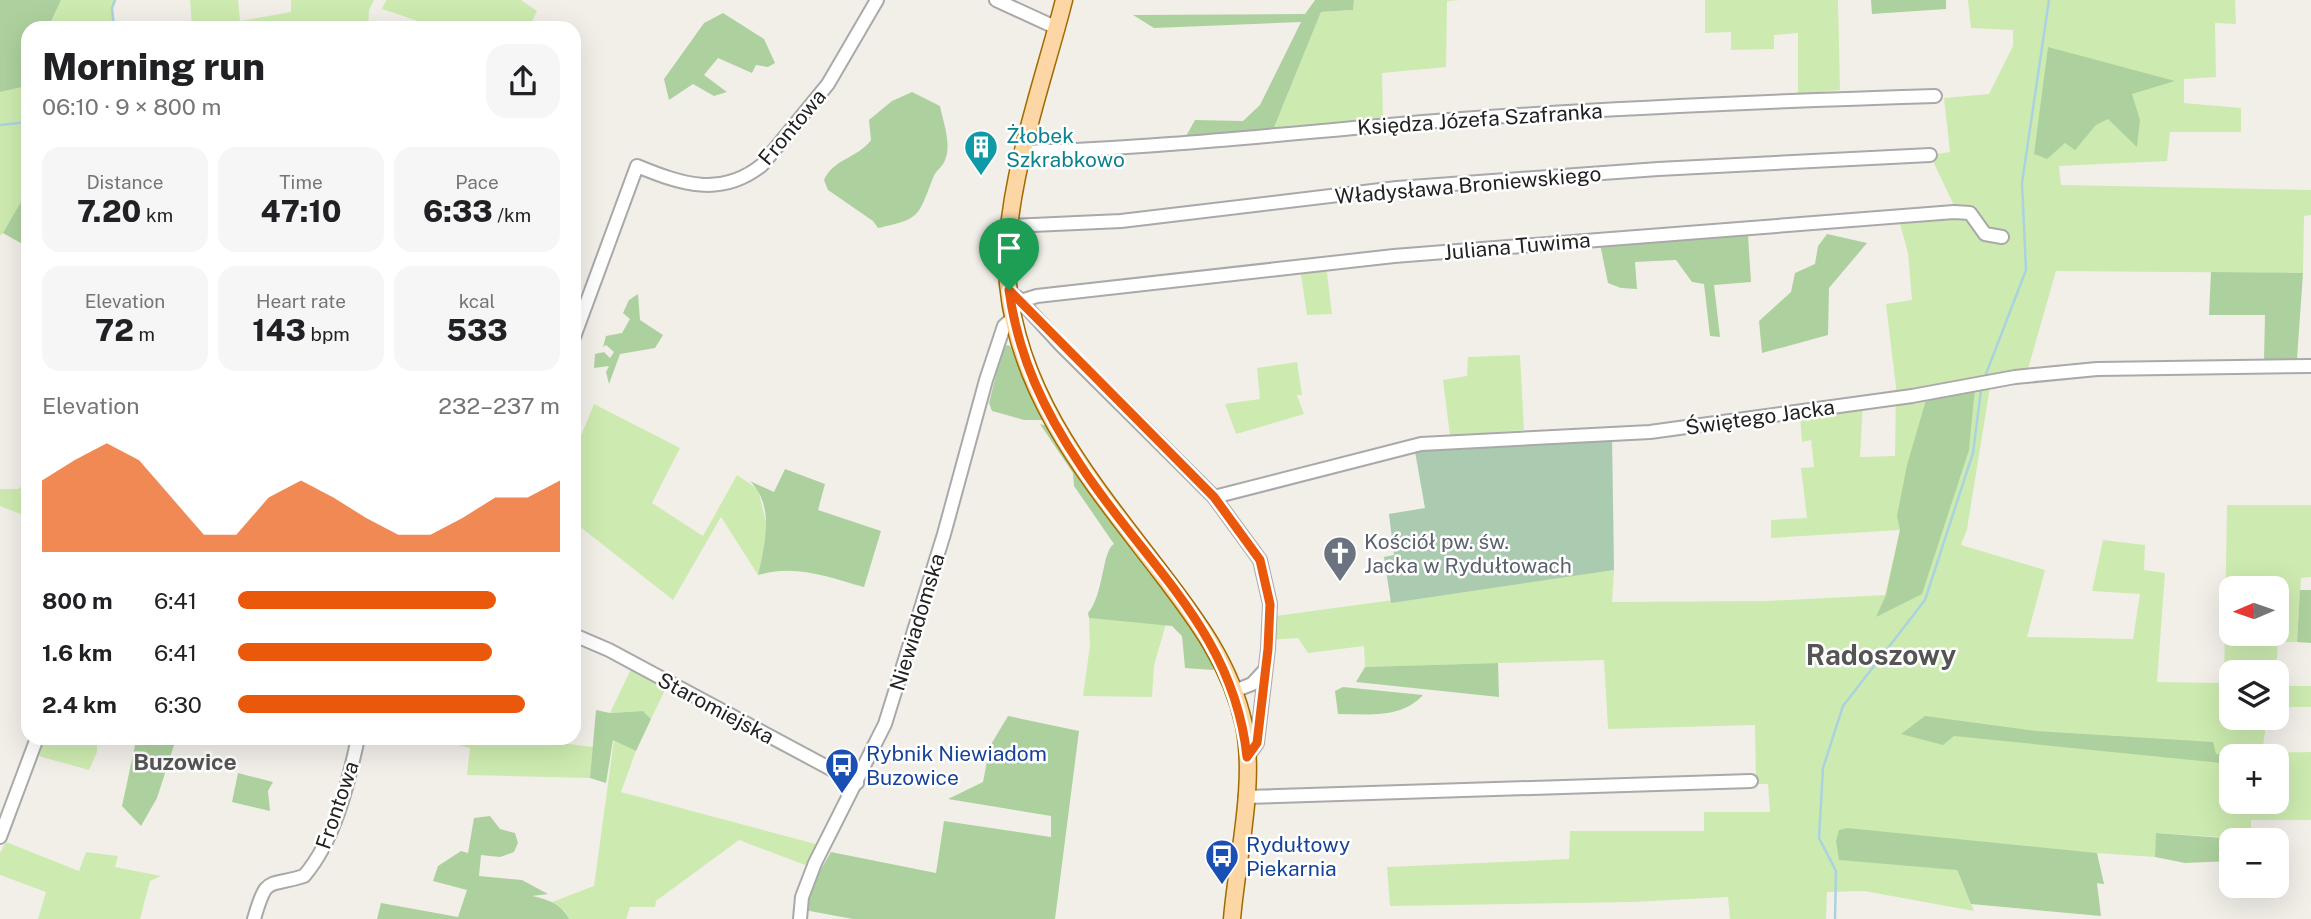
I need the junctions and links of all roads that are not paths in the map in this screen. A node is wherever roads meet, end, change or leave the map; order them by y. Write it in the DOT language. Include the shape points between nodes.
graph roads {
  1 [pos="877,0"];
  2 [pos="996,0"];
  3 [pos="1064,0"];
  4 [pos="1051,26"];
  5 [pos="1935,96"];
  6 [pos="1025,152"];
  7 [pos="1930,155"];
  8 [pos="1008,226"];
  9 [pos="2002,237"];
  10 [pos="1015,296"];
  11 [pos="581,318"];
  12 [pos="1013,318"];
  13 [pos="2311,366"];
  14 [pos="1214,497"];
  15 [pos="581,638"];
  16 [pos="1265,671"];
  17 [pos="1234,691"];
  18 [pos="34,745"];
  19 [pos="357,745"];
  20 [pos="1247,757"];
  21 [pos="1751,781"];
  22 [pos="857,783"];
  23 [pos="1245,797"];
  24 [pos="0,837"];
  25 [pos="254,919"];
  26 [pos="800,919"];
  27 [pos="1232,919"];
  1 -- 11 [label="street, Frontowa" via="828,84 751,174 725,185 694,186 637,166"];
  2 -- 4 [label="street"];
  3 -- 4 [label="main road"];
  4 -- 6 [label="main road"];
  5 -- 6 [label="street, Księdza Józefa Szafranka" via="1576,112 1138,149"];
  6 -- 8 [label="main road"];
  7 -- 8 [label="street, Władysława Broniewskiego" via="1397,188 1121,221"];
  8 -- 10 [label="main road"];
  9 -- 10 [label="street, Juliana Tuwima" via="1984,234 1970,212 1954,212 1394,256"];
  10 -- 12 [label="main road"];
  10 -- 14 [label="street"];
  12 -- 17 [label="main road" via="1025,363 1050,417 1082,468 1203,627"];
  12 -- 22 [label="street, Niewiadomska" via="1004,326 990,369 886,724"];
  13 -- 14 [label="street, Świętego Jacka" via="2074,371 1650,432 1421,444"];
  14 -- 16 [label="street" via="1260,560 1270,604"];
  15 -- 22 [label="street, Staromiejska"];
  16 -- 17 [label="street" via="1258,681"];
  16 -- 20 [label="street" via="1257,743"];
  17 -- 20 [label="main road"];
  18 -- 24 [label="street"];
  19 -- 25 [label="street, Frontowa" via="318,858 304,876 266,886"];
  20 -- 23 [label="main road"];
  21 -- 23 [label="street"];
  22 -- 26 [label="street, Niewiadomska" via="815,863 802,897"];
  23 -- 27 [label="main road"];
}
